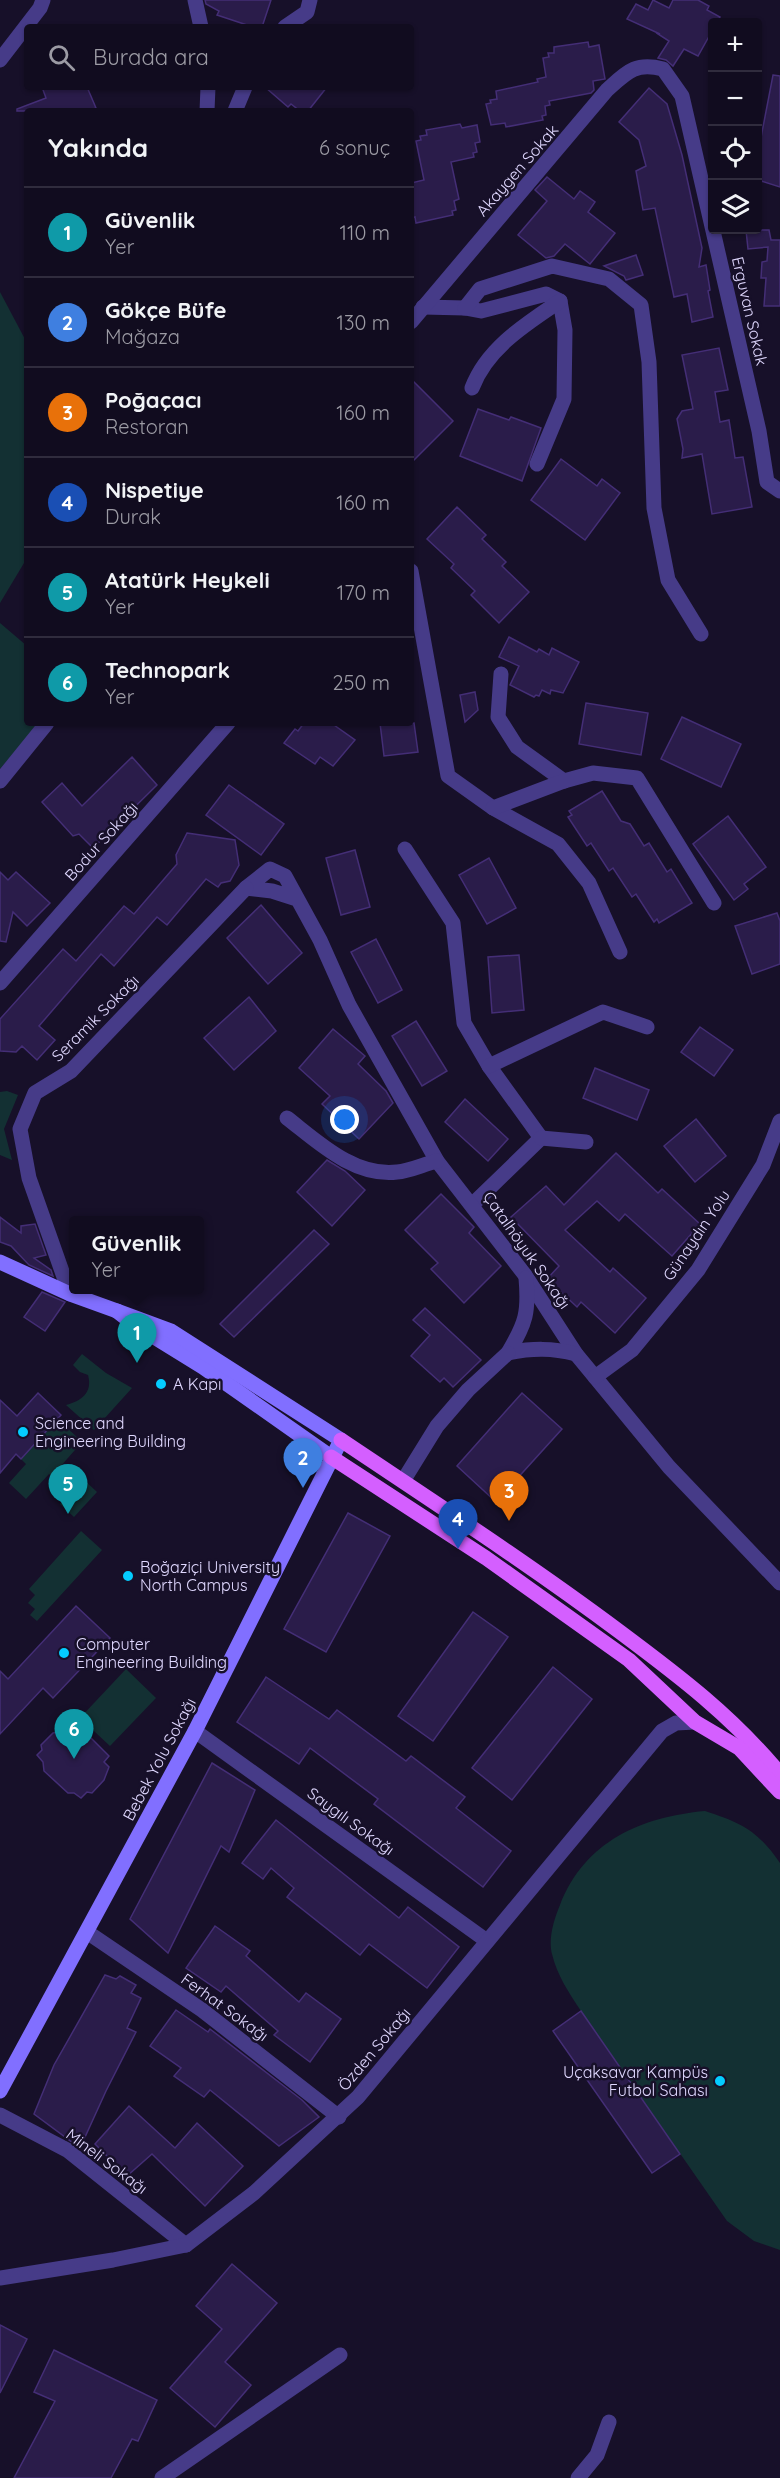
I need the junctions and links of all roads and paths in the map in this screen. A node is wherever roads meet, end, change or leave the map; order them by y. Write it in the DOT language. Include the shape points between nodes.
graph roads {
  1 [pos="43,0"];
  2 [pos="195,0"];
  3 [pos="310,0"];
  4 [pos="28,24"];
  5 [pos="200,24"];
  6 [pos="289,24"];
  7 [pos="24,29"];
  8 [pos="0,60"];
  9 [pos="663,69"];
  10 [pos="208,90"];
  11 [pos="243,90"];
  12 [pos="207,108"];
  13 [pos="236,108"];
  14 [pos="560,301"];
  15 [pos="423,307"];
  16 [pos="465,308"];
  17 [pos="414,318"];
  18 [pos="472,388"];
  19 [pos="537,464"];
  20 [pos="780,491"];
  21 [pos="414,608"];
  22 [pos="416,633"];
  23 [pos="700,634"];
  24 [pos="501,674"];
  25 [pos="45,726"];
  26 [pos="225,726"];
  27 [pos="0,781"];
  28 [pos="564,781"];
  29 [pos="493,808"];
  30 [pos="405,849"];
  31 [pos="246,888"];
  32 [pos="297,899"];
  33 [pos="714,903"];
  34 [pos="620,952"];
  35 [pos="0,983"];
  36 [pos="647,1027"];
  37 [pos="489,1066"];
  38 [pos="287,1118"];
  39 [pos="780,1121"];
  40 [pos="541,1138"];
  41 [pos="586,1142"];
  42 [pos="437,1161"];
  43 [pos="473,1204"];
  44 [pos="0,1262"];
  45 [pos="525,1275"];
  46 [pos="69,1291"];
  47 [pos="69,1294"];
  48 [pos="70,1294"];
  49 [pos="117,1311"];
  50 [pos="508,1353"];
  51 [pos="576,1354"];
  52 [pos="594,1377"];
  53 [pos="341,1440"];
  54 [pos="331,1457"];
  55 [pos="403,1481"];
  56 [pos="780,1583"];
  57 [pos="695,1722"];
  58 [pos="195,1731"];
  59 [pos="780,1774"];
  60 [pos="780,1792"];
  61 [pos="87,1932"];
  62 [pos="487,1941"];
  63 [pos="0,2091"];
  64 [pos="0,2115"];
  65 [pos="339,2116"];
  66 [pos="186,2245"];
  67 [pos="0,2278"];
  68 [pos="340,2355"];
  69 [pos="609,2422"];
  70 [pos="162,2478"];
  71 [pos="578,2478"];
  1 -- 4 [label="street"];
  2 -- 5 [label="street"];
  3 -- 6 [label="street" via="307,12"];
  7 -- 8 [label="street"];
  9 -- 15 [label="street, Akaygen Sokak" via="645,65 624,74 607,90"];
  9 -- 20 [label="street, Erguvan Sokak" via="682,96 759,431 767,482"];
  10 -- 12 [label="street"];
  11 -- 13 [label="street"];
  14 -- 16 [label="street" via="546,294 481,311"];
  14 -- 18 [label="street" via="516,331 479,368"];
  14 -- 19 [label="street" via="565,330 564,399"];
  15 -- 16 [label="street"];
  15 -- 17 [label="street, Akaygen Sokak"];
  16 -- 23 [label="street" via="480,289 552,266 609,279 641,305 649,362 654,508 668,580"];
  21 -- 22 [label="street"];
  22 -- 29 [label="street" via="448,776"];
  24 -- 28 [label="street" via="498,717 517,747"];
  25 -- 27 [label="street"];
  26 -- 35 [label="street, Bodur Sokağı"];
  28 -- 29 [label="street"];
  28 -- 33 [label="street" via="593,773 637,778"];
  29 -- 34 [label="street" via="558,844 589,883"];
  30 -- 37 [label="street" via="453,923 465,1023"];
  31 -- 32 [label="street"];
  31 -- 32 [label="street, Seramik Sokağı" via="270,869 285,876"];
  31 -- 46 [label="street, Seramik Sokağı" via="71,1071 35,1093 20,1129 29,1178"];
  32 -- 42 [label="street, Çatalhöyuk Sokağı" via="349,1005"];
  36 -- 37 [label="street" via="603,1012"];
  37 -- 40 [label="street"];
  38 -- 42 [label="street" via="361,1169 396,1172"];
  39 -- 52 [label="street, Günaydın Yolu" via="763,1166 698,1270 632,1350"];
  40 -- 41 [label="street"];
  40 -- 43 [label="street"];
  42 -- 43 [label="street, Çatalhöyuk Sokağı"];
  43 -- 45 [label="street, Çatalhöyuk Sokağı"];
  44 -- 47 [label="main road"];
  45 -- 50 [label="street" via="528,1302 523,1328"];
  45 -- 51 [label="street, Çatalhöyuk Sokağı"];
  48 -- 49 [label="main road"];
  49 -- 53 [label="main road" via="171,1331"];
  49 -- 54 [label="main road"];
  50 -- 51 [label="street" via="555,1348"];
  50 -- 55 [label="street" via="437,1426"];
  51 -- 52 [label="street, Çatalhöyuk Sokağı"];
  52 -- 56 [label="street, Çatalhöyuk Sokağı" via="669,1467"];
  53 -- 54 [label="main road, Bebek Yolu Sokağı"];
  53 -- 55 [label="main road"];
  54 -- 57 [label="main road" via="486,1558 628,1660"];
  54 -- 58 [label="main road, Bebek Yolu Sokağı"];
  55 -- 59 [label="main road" via="570,1595 699,1691"];
  57 -- 60 [label="main road" via="738,1748"];
  57 -- 62 [label="street, Özden Sokağı" via="676,1723 662,1731"];
  58 -- 61 [label="main road, Bebek Yolu Sokağı"];
  58 -- 62 [label="street, Saygılı Sokağı"];
  61 -- 63 [label="main road, Bebek Yolu Sokağı"];
  61 -- 65 [label="street, Ferhat Sokağı" via="202,2010"];
  62 -- 65 [label="street, Özden Sokağı"];
  64 -- 66 [label="street, Mineli Sokağı" via="67,2151"];
  65 -- 66 [label="street, Özden Sokağı" via="254,2193"];
  66 -- 67 [label="street, Özden Sokağı"];
  68 -- 70 [label="street"];
  69 -- 71 [label="street" via="597,2455"];
}
